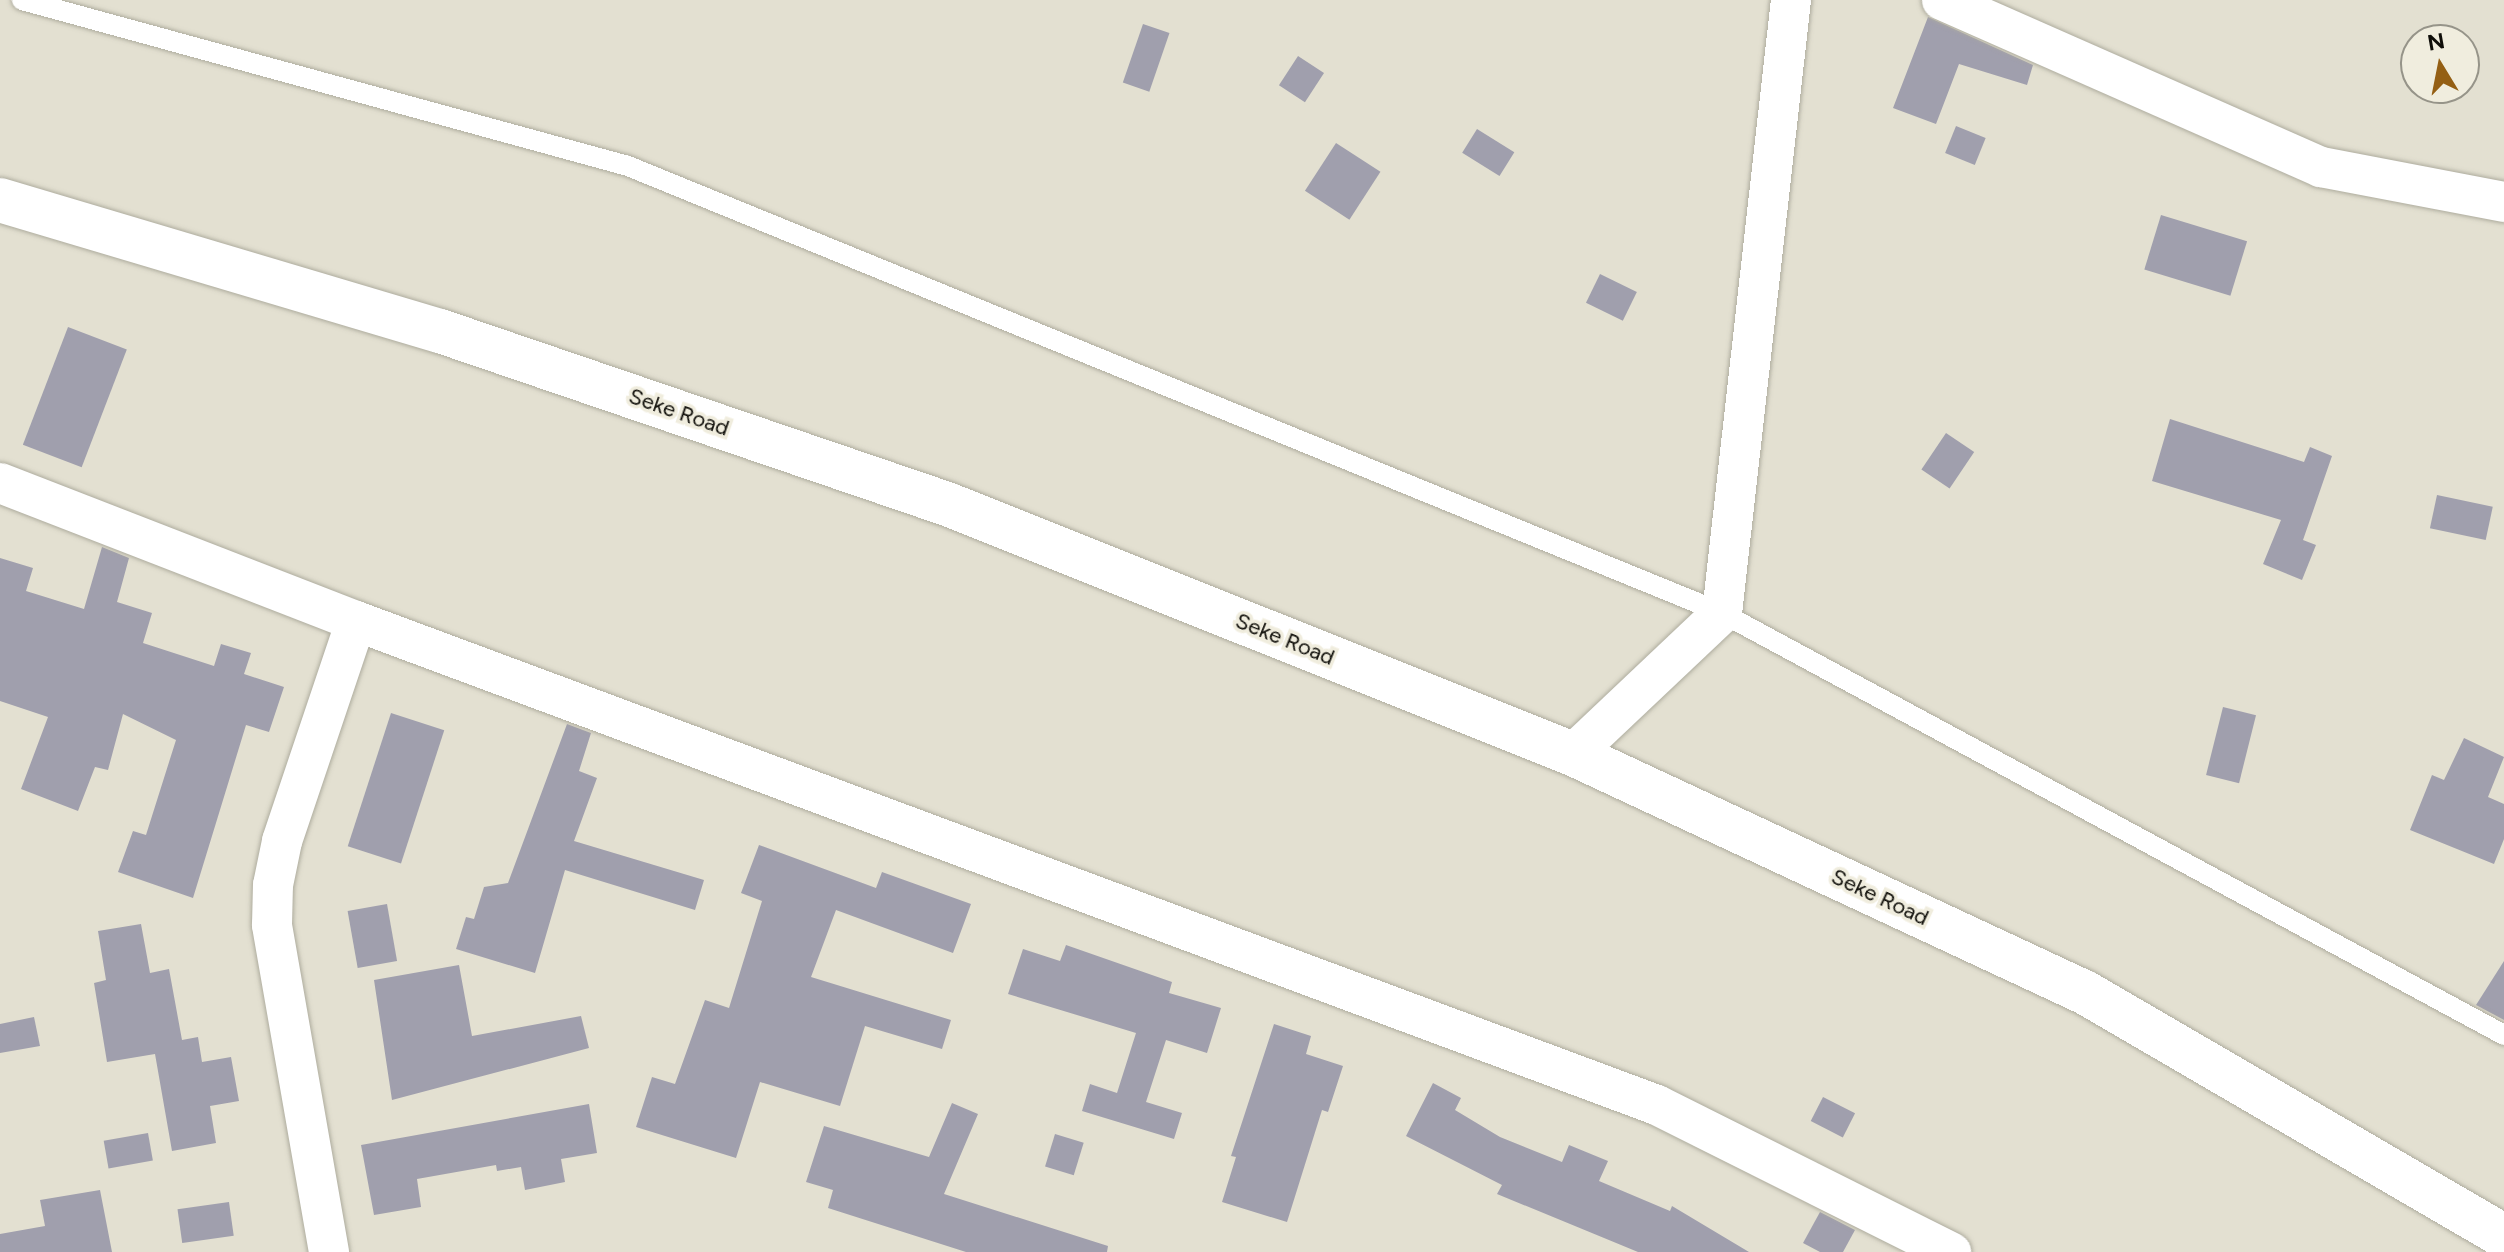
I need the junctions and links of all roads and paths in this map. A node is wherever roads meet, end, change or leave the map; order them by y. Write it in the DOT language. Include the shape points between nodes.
graph roads {
  1 [pos="22,0"];
  2 [pos="1791,0"];
  3 [pos="1942,0"];
  4 [pos="0,200"];
  5 [pos="2504,202"];
  6 [pos="0,483"];
  7 [pos="1722,613"];
  8 [pos="356,621"];
  9 [pos="1573,754"];
  10 [pos="2504,1035"];
  11 [pos="2504,1236"];
  12 [pos="329,1252"];
  13 [pos="1951,1252"];
  1 -- 7 [label="lane" via="628,166"];
  2 -- 7 [label="street"];
  3 -- 5 [label="street" via="2321,167"];
  4 -- 9 [label="main road, Seke Road" via="440,331 947,504"];
  6 -- 8 [label="street"];
  7 -- 9 [label="street"];
  7 -- 10 [label="lane"];
  8 -- 12 [label="street" via="282,841 273,885 272,925"];
  8 -- 13 [label="street" via="1657,1105"];
  9 -- 11 [label="main road, Seke Road" via="2086,993"];
}
